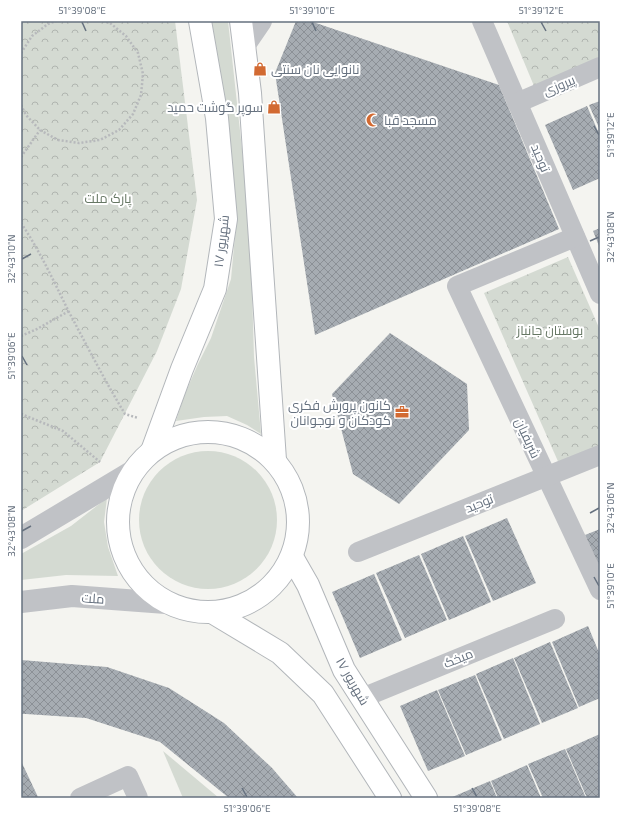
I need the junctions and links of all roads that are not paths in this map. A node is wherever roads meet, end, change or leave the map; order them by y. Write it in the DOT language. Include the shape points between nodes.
graph roads {
  1 [pos="200,21"];
  2 [pos="241,21"];
  3 [pos="261,21"];
  4 [pos="482,21"];
  5 [pos="244,46"];
  6 [pos="600,67"];
  7 [pos="518,103"];
  8 [pos="575,237"];
  9 [pos="600,294"];
  10 [pos="152,451"];
  11 [pos="600,455"];
  12 [pos="275,460"];
  13 [pos="132,471"];
  14 [pos="546,476"];
  15 [pos="21,538"];
  16 [pos="358,552"];
  17 [pos="292,557"];
  18 [pos="600,590"];
  19 [pos="21,602"];
  20 [pos="166,603"];
  21 [pos="212,612"];
  22 [pos="554,619"];
  23 [pos="362,698"];
  24 [pos="80,798"];
  25 [pos="138,798"];
  26 [pos="390,798"];
  27 [pos="426,798"];
  1 -- 10 [label="main road, ۱۷ شهریور" via="217,118 226,219 214,289"];
  2 -- 5 [label="main road"];
  3 -- 5 [label="street"];
  4 -- 7 [label="street, توحید"];
  5 -- 12 [label="main road" via="250,93"];
  6 -- 7 [label="street, پیروزی"];
  7 -- 8 [label="street, توحید"];
  8 -- 9 [label="street, توحید"];
  8 -- 14 [label="street, شریفیان" via="457,286"];
  10 -- 12 [label="main road" via="175,437 202,432 228,434 254,443"];
  10 -- 13 [label="main road"];
  11 -- 14 [label="street, توحید"];
  12 -- 17 [label="main road" via="289,481 298,506 298,532"];
  13 -- 15 [label="street"];
  13 -- 20 [label="main road" via="121,495 117,519 120,545 129,568 145,588"];
  14 -- 16 [label="street, توحید"];
  14 -- 18 [label="street, شریفیان"];
  17 -- 21 [label="main road" via="278,579 260,596 237,608"];
  17 -- 23 [label="main road, ۱۷ شهریور" via="308,585 344,670"];
  19 -- 20 [label="street, ملت" via="72,596"];
  20 -- 21 [label="main road" via="188,611"];
  21 -- 26 [label="main road" via="280,653 324,694"];
  22 -- 23 [label="street, میخک"];
  23 -- 27 [label="main road, ۱۷ شهریور"];
  24 -- 25 [label="street" via="128,776"];
}
